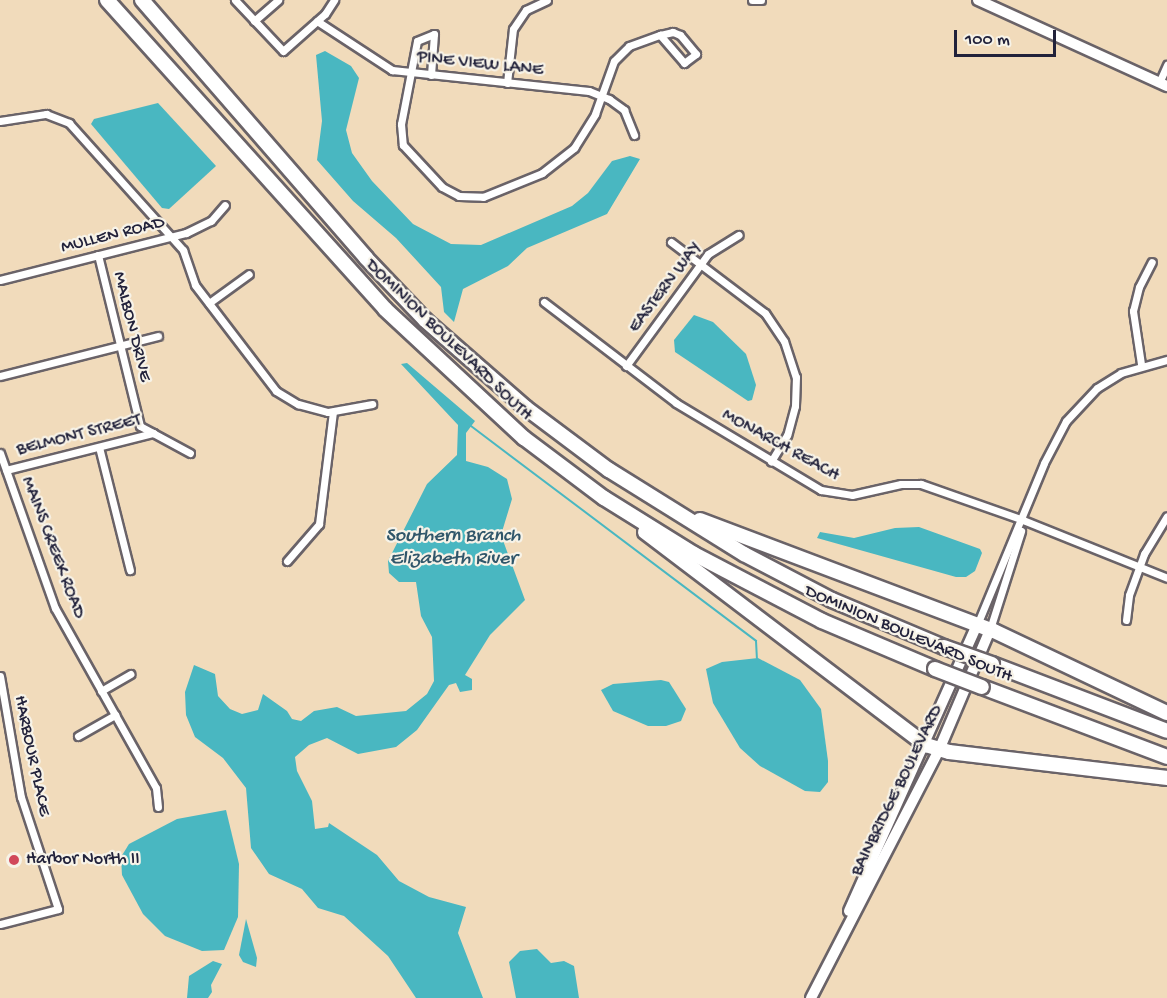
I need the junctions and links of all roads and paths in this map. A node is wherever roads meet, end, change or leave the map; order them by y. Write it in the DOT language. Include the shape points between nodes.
graph roads {
  1 [pos="97,0"];
  2 [pos="107,0"];
  3 [pos="235,0"];
  4 [pos="278,0"];
  5 [pos="334,0"];
  6 [pos="547,0"];
  7 [pos="752,0"];
  8 [pos="761,0"];
  9 [pos="978,0"];
  10 [pos="144,2"];
  11 [pos="254,21"];
  12 [pos="317,21"];
  13 [pos="660,35"];
  14 [pos="1167,65"];
  15 [pos="170,72"];
  16 [pos="414,74"];
  17 [pos="432,75"];
  18 [pos="507,83"];
  19 [pos="1163,85"];
  20 [pos="602,96"];
  21 [pos="0,121"];
  22 [pos="634,135"];
  23 [pos="225,205"];
  24 [pos="738,235"];
  25 [pos="173,236"];
  26 [pos="670,242"];
  27 [pos="98,255"];
  28 [pos="1152,262"];
  29 [pos="700,263"];
  30 [pos="249,274"];
  31 [pos="0,280"];
  32 [pos="544,302"];
  33 [pos="209,303"];
  34 [pos="158,336"];
  35 [pos="120,346"];
  36 [pos="1167,360"];
  37 [pos="1142,364"];
  38 [pos="626,366"];
  39 [pos="0,376"];
  40 [pos="372,404"];
  41 [pos="333,412"];
  42 [pos="153,433"];
  43 [pos="99,447"];
  44 [pos="0,453"];
  45 [pos="190,453"];
  46 [pos="771,462"];
  47 [pos="6,470"];
  48 [pos="604,498"];
  49 [pos="662,504"];
  50 [pos="1167,516"];
  51 [pos="1023,520"];
  52 [pos="286,561"];
  53 [pos="1140,568"];
  54 [pos="130,570"];
  55 [pos="1167,579"];
  56 [pos="1126,620"];
  57 [pos="983,627"];
  58 [pos="131,674"];
  59 [pos="0,676"];
  60 [pos="101,692"];
  61 [pos="1167,713"];
  62 [pos="115,715"];
  63 [pos="1167,731"];
  64 [pos="78,736"];
  65 [pos="933,747"];
  66 [pos="1167,757"];
  67 [pos="1167,778"];
  68 [pos="158,807"];
  69 [pos="0,924"];
  70 [pos="811,998"];
  1 -- 15 [label="highway"];
  2 -- 15 [label="highway, DOMINION BOULEVARD SOUTH"];
  3 -- 11 [label="street"];
  4 -- 11 [label="street"];
  5 -- 12 [label="street"];
  6 -- 18 [label="street" via="526,10 513,29"];
  7 -- 8 [label="street"];
  9 -- 19 [label="main road"];
  10 -- 49 [label="highway, DOMINION BOULEVARD SOUTH" via="285,167 425,320 544,423"];
  11 -- 12 [label="street" via="283,51"];
  12 -- 16 [label="street, PINE VIEW LANE" via="385,68"];
  13 -- 13 [label="street" via="684,63 696,54 680,35"];
  13 -- 20 [label="street" via="629,46 619,55"];
  14 -- 19 [label="street"];
  15 -- 48 [label="highway, DOMINION BOULEVARD SOUTH" via="345,267 415,338 524,438"];
  16 -- 17 [label="street, PINE VIEW LANE"];
  16 -- 17 [label="street" via="417,40 434,34"];
  16 -- 20 [label="street" via="401,124 404,145 442,188 468,198 489,196 555,165 586,133"];
  17 -- 18 [label="street, PINE VIEW LANE"];
  18 -- 20 [label="street, PINE VIEW LANE"];
  20 -- 22 [label="street" via="622,108"];
  21 -- 25 [label="street" via="46,114 69,123"];
  23 -- 25 [label="street, MULLEN ROAD" via="211,221"];
  24 -- 29 [label="street, EASTERN WAY" via="717,246"];
  25 -- 27 [label="street, MULLEN ROAD"];
  25 -- 33 [label="street" via="183,250 195,285"];
  26 -- 29 [label="street"];
  27 -- 31 [label="street, MULLEN ROAD"];
  27 -- 35 [label="street, MALBON DRIVE"];
  28 -- 37 [label="street" via="1139,287 1133,311"];
  29 -- 38 [label="street, EASTERN WAY"];
  29 -- 46 [label="street" via="765,313 791,357 796,391 793,420"];
  30 -- 33 [label="street"];
  32 -- 38 [label="street, MONARCH REACH"];
  33 -- 41 [label="street" via="276,391 298,404"];
  34 -- 35 [label="street"];
  35 -- 39 [label="street"];
  35 -- 42 [label="street, MALBON DRIVE" via="140,426"];
  36 -- 37 [label="street"];
  37 -- 51 [label="street" via="1097,388 1066,421 1044,463"];
  38 -- 46 [label="street, MONARCH REACH"];
  40 -- 41 [label="street"];
  41 -- 52 [label="street" via="319,524"];
  42 -- 43 [label="street, BELMONT STREET"];
  42 -- 45 [label="street, BELMONT STREET"];
  43 -- 47 [label="street, BELMONT STREET"];
  43 -- 54 [label="street"];
  44 -- 47 [label="street, MAINS CREEK ROAD"];
  46 -- 51 [label="street, MONARCH REACH" via="820,490 840,496 921,484"];
  47 -- 60 [label="street, MAINS CREEK ROAD" via="55,608"];
  48 -- 65 [label="highway"];
  48 -- 66 [label="highway, DOMINION BOULEVARD SOUTH, bridge" via="766,593 935,669"];
  49 -- 57 [label="highway"];
  49 -- 63 [label="highway, DOMINION BOULEVARD SOUTH, bridge" via="796,582 944,647"];
  50 -- 53 [label="street" via="1149,540"];
  51 -- 53 [label="street, MONARCH REACH"];
  51 -- 57 [label="street"];
  51 -- 57 [label="street"];
  53 -- 55 [label="street, MONARCH REACH"];
  53 -- 56 [label="street"];
  57 -- 61 [label="highway"];
  57 -- 65 [label="main road, BAINBRIDGE BOULEVARD"];
  58 -- 60 [label="street"];
  59 -- 69 [label="street, HARBOUR PLACE" via="21,797 58,909"];
  60 -- 62 [label="street, MAINS CREEK ROAD"];
  62 -- 64 [label="street"];
  62 -- 68 [label="street, MAINS CREEK ROAD" via="156,788"];
  65 -- 67 [label="highway"];
  65 -- 70 [label="main road, BAINBRIDGE BOULEVARD"];
}
